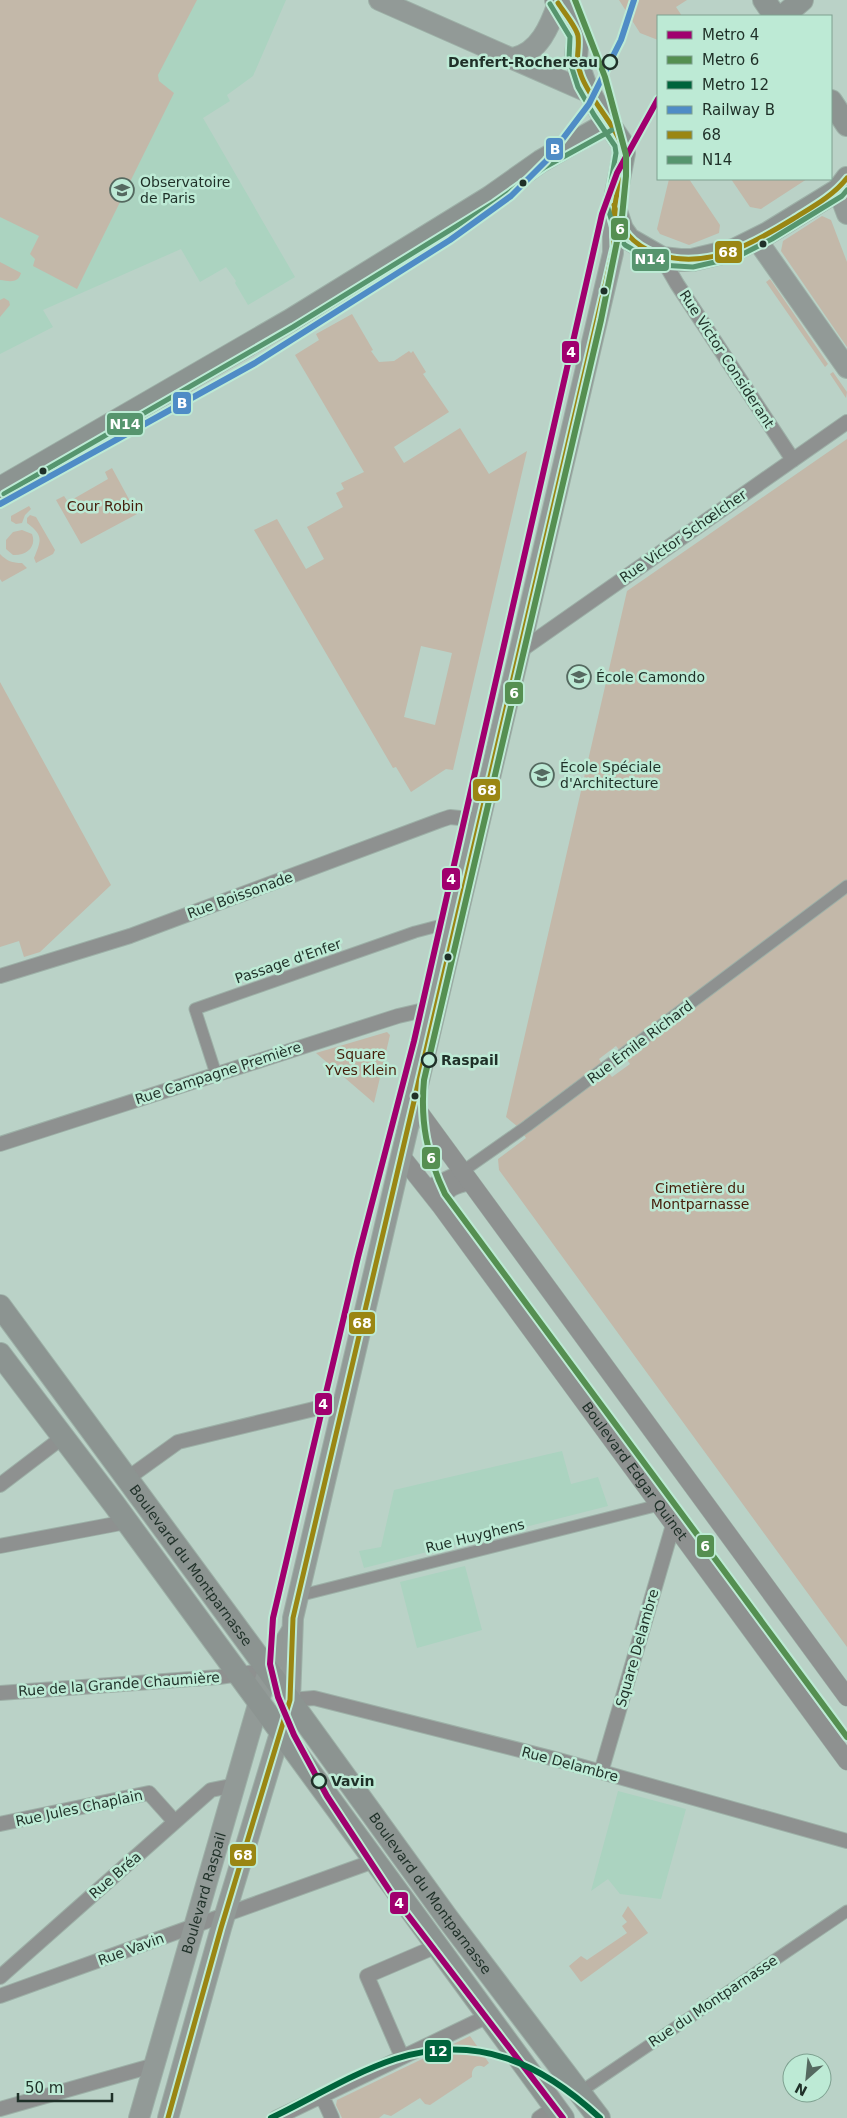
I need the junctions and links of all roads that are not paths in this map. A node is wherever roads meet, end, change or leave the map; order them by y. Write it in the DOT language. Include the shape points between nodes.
graph roads {
  1 [pos="379,0"];
  2 [pos="802,0"];
  3 [pos="557,1"];
  4 [pos="774,8"];
  5 [pos="513,58"];
  6 [pos="590,93"];
  7 [pos="832,102"];
  8 [pos="608,124"];
  9 [pos="847,125"];
  10 [pos="843,184"];
  11 [pos="847,214"];
  12 [pos="757,240"];
  13 [pos="621,243"];
  14 [pos="662,258"];
  15 [pos="847,368"];
  16 [pos="847,422"];
  17 [pos="793,460"];
  18 [pos="0,488"];
  19 [pos="520,650"];
  20 [pos="480,820"];
  21 [pos="847,886"];
  22 [pos="456,921"];
  23 [pos="0,976"];
  24 [pos="436,1007"];
  25 [pos="216,1074"];
  26 [pos="414,1105"];
  27 [pos="0,1144"];
  28 [pos="402,1157"];
  29 [pos="467,1177"];
  30 [pos="426,1188"];
  31 [pos="440,1205"];
  32 [pos="0,1306"];
  33 [pos="0,1354"];
  34 [pos="343,1402"];
  35 [pos="63,1438"];
  36 [pos="128,1478"];
  37 [pos="0,1485"];
  38 [pos="658,1505"];
  39 [pos="126,1522"];
  40 [pos="673,1525"];
  41 [pos="0,1546"];
  42 [pos="298,1596"];
  43 [pos="291,1630"];
  44 [pos="268,1670"];
  45 [pos="238,1675"];
  46 [pos="0,1693"];
  47 [pos="847,1697"];
  48 [pos="290,1700"];
  49 [pos="259,1704"];
  50 [pos="280,1734"];
  51 [pos="847,1761"];
  52 [pos="601,1772"];
  53 [pos="236,1784"];
  54 [pos="175,1822"];
  55 [pos="0,1824"];
  56 [pos="847,1841"];
  57 [pos="374,1860"];
  58 [pos="847,1911"];
  59 [pos="226,1913"];
  60 [pos="196,1926"];
  61 [pos="437,1946"];
  62 [pos="0,1977"];
  63 [pos="0,1996"];
  64 [pos="488,2016"];
  65 [pos="402,2057"];
  66 [pos="155,2065"];
  67 [pos="580,2092"];
  68 [pos="322,2096"];
  69 [pos="0,2109"];
  70 [pos="552,2114"];
  71 [pos="139,2118"];
  72 [pos="168,2118"];
  73 [pos="276,2118"];
  74 [pos="332,2118"];
  75 [pos="599,2118"];
  1 -- 5 [label="main road"];
  2 -- 4 [label="main road"];
  3 -- 5 [label="main road" via="552,21 542,38 529,52"];
  3 -- 6 [label="main road" via="578,35 576,58"];
  5 -- 6 [label="main road"];
  6 -- 8 [label="main road"];
  7 -- 9 [label="main road"];
  8 -- 13 [label="main road" via="622,143 624,153 614,205 622,229"];
  8 -- 18 [label="main road" via="541,161 490,197 289,321"];
  10 -- 11 [label="main road"];
  10 -- 12 [label="main road"];
  12 -- 14 [label="main road" via="734,250 692,260"];
  12 -- 15 [label="main road"];
  13 -- 14 [label="main road"];
  13 -- 19 [label="main road, Boulevard Raspail"];
  14 -- 17 [label="street, Rue Victor Considerant"];
  16 -- 17 [label="street, Rue Victor Schœlcher"];
  17 -- 19 [label="street, Rue Victor Schœlcher"];
  19 -- 20 [label="main road, Boulevard Raspail"];
  20 -- 22 [label="main road, Boulevard Raspail"];
  20 -- 23 [label="street, Rue Boissonade" via="450,817 130,936"];
  21 -- 29 [label="street, Rue Émile Richard" via="527,1126"];
  22 -- 24 [label="main road, Boulevard Raspail"];
  22 -- 25 [label="street, Passage d'Enfer" via="195,1010"];
  24 -- 25 [label="street, Rue Campagne Première"];
  24 -- 26 [label="main road, Boulevard Raspail"];
  25 -- 27 [label="street, Rue Campagne Première"];
  26 -- 28 [label="main road, Boulevard Raspail"];
  26 -- 29 [label="street"];
  28 -- 30 [label="street, Boulevard Edgar Quinet"];
  28 -- 34 [label="main road, Boulevard Raspail"];
  29 -- 30 [label="street, Rue Émile Richard"];
  29 -- 31 [label="street" via="446,1192"];
  29 -- 47 [label="street"];
  30 -- 31 [label="street, Boulevard Edgar Quinet"];
  31 -- 38 [label="street, Boulevard Edgar Quinet"];
  32 -- 36 [label="main road, Boulevard du Montparnasse"];
  33 -- 35 [label="main road, Boulevard du Montparnasse"];
  34 -- 36 [label="street" via="178,1442"];
  34 -- 42 [label="main road, Boulevard Raspail"];
  35 -- 37 [label="street"];
  35 -- 39 [label="main road, Boulevard du Montparnasse"];
  36 -- 44 [label="main road, Boulevard du Montparnasse"];
  38 -- 40 [label="street, Boulevard Edgar Quinet"];
  38 -- 42 [label="street, Rue Huyghens"];
  39 -- 41 [label="street"];
  39 -- 45 [label="main road, Boulevard du Montparnasse"];
  40 -- 51 [label="street, Boulevard Edgar Quinet"];
  40 -- 52 [label="street, Square Delambre"];
  42 -- 43 [label="main road, Boulevard Raspail"];
  43 -- 44 [label="main road, Boulevard Raspail"];
  43 -- 48 [label="main road, Boulevard Raspail"];
  44 -- 45 [label="street"];
  44 -- 48 [label="main road, Boulevard du Montparnasse"];
  44 -- 49 [label="main road, Boulevard Raspail"];
  45 -- 46 [label="street, Rue de la Grande Chaumière"];
  45 -- 49 [label="main road, Boulevard du Montparnasse"];
  48 -- 50 [label="main road, Boulevard Raspail"];
  48 -- 52 [label="street, Rue Delambre" via="314,1698"];
  48 -- 67 [label="main road, Boulevard du Montparnasse" via="448,1919"];
  49 -- 50 [label="main road, Boulevard du Montparnasse"];
  49 -- 53 [label="main road, Boulevard Raspail"];
  50 -- 57 [label="main road, Boulevard du Montparnasse"];
  50 -- 59 [label="main road, Boulevard Raspail"];
  52 -- 56 [label="street, Rue Delambre"];
  53 -- 54 [label="street, Rue Bréa" via="211,1790"];
  53 -- 60 [label="main road, Boulevard Raspail"];
  54 -- 55 [label="street, Rue Jules Chaplain" via="149,1793"];
  54 -- 62 [label="street, Rue Bréa"];
  57 -- 59 [label="street, Rue Vavin"];
  57 -- 61 [label="main road, Boulevard du Montparnasse"];
  58 -- 67 [label="street, Rue du Montparnasse"];
  59 -- 60 [label="street, Rue Vavin"];
  59 -- 72 [label="main road, Boulevard Raspail"];
  60 -- 63 [label="street, Rue Vavin"];
  60 -- 66 [label="main road, Boulevard Raspail"];
  61 -- 64 [label="main road, Boulevard du Montparnasse"];
  61 -- 65 [label="street" via="366,1976"];
  64 -- 65 [label="street"];
  64 -- 70 [label="main road, Boulevard du Montparnasse"];
  65 -- 68 [label="street"];
  66 -- 69 [label="street"];
  66 -- 71 [label="main road, Boulevard Raspail"];
  67 -- 70 [label="main road, Boulevard du Montparnasse"];
  67 -- 75 [label="main road, Boulevard du Montparnasse"];
  68 -- 73 [label="street"];
  68 -- 74 [label="street"];
}
